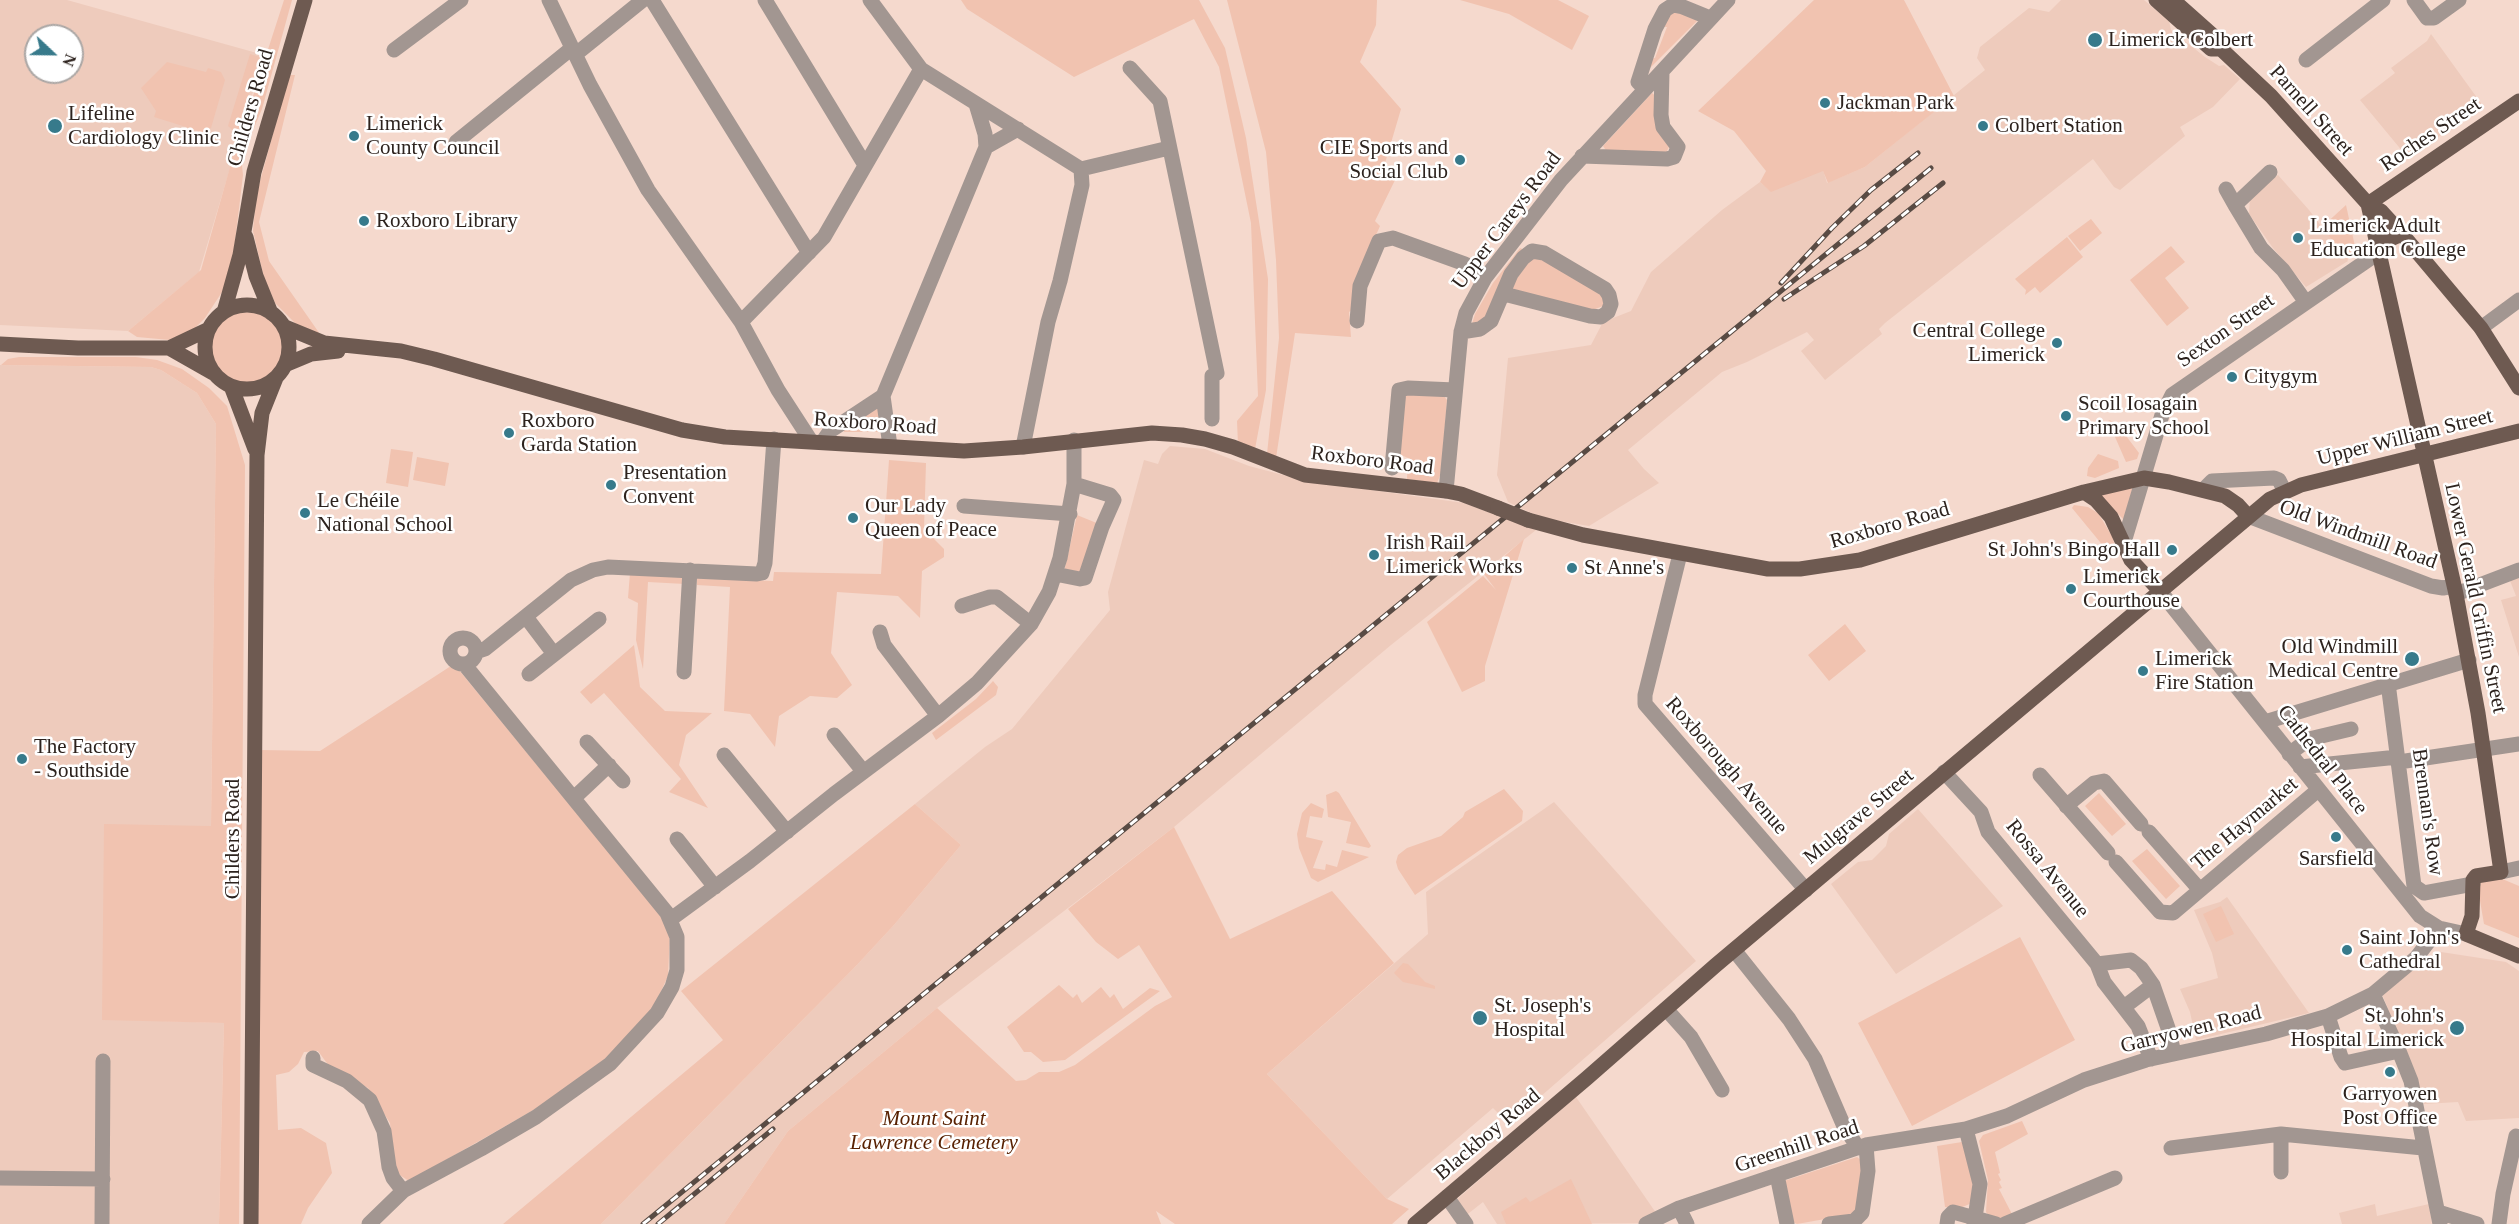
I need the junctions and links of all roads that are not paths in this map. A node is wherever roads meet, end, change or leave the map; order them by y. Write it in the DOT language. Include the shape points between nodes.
graph roads {
  1 [pos="305,0"];
  2 [pos="461,0"];
  3 [pos="549,0"];
  4 [pos="643,0"];
  5 [pos="652,0"];
  6 [pos="765,0"];
  7 [pos="870,0"];
  8 [pos="1728,0"];
  9 [pos="2156,0"];
  10 [pos="2173,0"];
  11 [pos="2384,0"];
  12 [pos="2414,0"];
  13 [pos="2459,0"];
  14 [pos="1710,18"];
  15 [pos="2221,49"];
  16 [pos="394,50"];
  17 [pos="574,51"];
  18 [pos="2306,60"];
  19 [pos="921,69"];
  20 [pos="1130,69"];
  21 [pos="1662,72"];
  22 [pos="1645,89"];
  23 [pos="2519,101"];
  24 [pos="976,104"];
  25 [pos="1018,129"];
  26 [pos="456,142"];
  27 [pos="986,147"];
  28 [pos="1168,148"];
  29 [pos="1582,156"];
  30 [pos="865,165"];
  31 [pos="1081,169"];
  32 [pos="2270,172"];
  33 [pos="2226,189"];
  34 [pos="2367,204"];
  35 [pos="2235,205"];
  36 [pos="245,228"];
  37 [pos="2402,234"];
  38 [pos="809,252"];
  39 [pos="2378,253"];
  40 [pos="1485,278"];
  41 [pos="1504,294"];
  42 [pos="2519,300"];
  43 [pos="2305,301"];
  44 [pos="224,312"];
  45 [pos="272,313"];
  46 [pos="1357,321"];
  47 [pos="741,322"];
  48 [pos="285,327"];
  49 [pos="2481,328"];
  50 [pos="208,329"];
  51 [pos="1461,332"];
  52 [pos="0,344"];
  53 [pos="169,348"];
  54 [pos="370,349"];
  55 [pos="286,364"];
  56 [pos="215,375"];
  57 [pos="276,378"];
  58 [pos="231,386"];
  59 [pos="2519,388"];
  60 [pos="1455,390"];
  61 [pos="883,396"];
  62 [pos="1212,419"];
  63 [pos="2519,431"];
  64 [pos="774,439"];
  65 [pos="1074,440"];
  66 [pos="817,441"];
  67 [pos="890,446"];
  68 [pos="1023,447"];
  69 [pos="257,455"];
  70 [pos="2424,456"];
  71 [pos="1392,468"];
  72 [pos="2144,478"];
  73 [pos="1074,484"];
  74 [pos="2203,490"];
  75 [pos="2284,490"];
  76 [pos="1446,491"];
  77 [pos="2084,492"];
  78 [pos="964,506"];
  79 [pos="1070,514"];
  80 [pos="2248,516"];
  81 [pos="2124,542"];
  82 [pos="1680,554"];
  83 [pos="690,570"];
  84 [pos="2519,570"];
  85 [pos="1055,574"];
  86 [pos="2455,590"];
  87 [pos="2160,591"];
  88 [pos="962,606"];
  89 [pos="526,617"];
  90 [pos="599,619"];
  91 [pos="1031,624"];
  92 [pos="880,632"];
  93 [pos="476,652"];
  94 [pos="554,654"];
  95 [pos="2469,660"];
  96 [pos="464,664"];
  97 [pos="684,672"];
  98 [pos="529,674"];
  99 [pos="2388,683"];
  100 [pos="938,716"];
  101 [pos="2265,722"];
  102 [pos="2351,729"];
  103 [pos="834,735"];
  104 [pos="588,742"];
  105 [pos="2519,744"];
  106 [pos="2484,750"];
  107 [pos="2289,754"];
  108 [pos="724,755"];
  109 [pos="2398,760"];
  110 [pos="609,765"];
  111 [pos="2300,767"];
  112 [pos="863,771"];
  113 [pos="1944,772"];
  114 [pos="2040,775"];
  115 [pos="623,781"];
  116 [pos="2318,790"];
  117 [pos="575,797"];
  118 [pos="2066,806"];
  119 [pos="787,832"];
  120 [pos="676,839"];
  121 [pos="2519,868"];
  122 [pos="2501,872"];
  123 [pos="2473,884"];
  124 [pos="715,888"];
  125 [pos="1806,890"];
  126 [pos="2200,890"];
  127 [pos="671,919"];
  128 [pos="2439,928"];
  129 [pos="2466,934"];
  130 [pos="1734,950"];
  131 [pos="2519,956"];
  132 [pos="2097,964"];
  133 [pos="2153,985"];
  134 [pos="2373,993"];
  135 [pos="2124,1007"];
  136 [pos="1666,1009"];
  137 [pos="2328,1016"];
  138 [pos="2399,1051"];
  139 [pos="2174,1053"];
  140 [pos="313,1058"];
  141 [pos="2151,1059"];
  142 [pos="103,1061"];
  143 [pos="1587,1078"];
  144 [pos="1722,1090"];
  145 [pos="1966,1129"];
  146 [pos="2280,1134"];
  147 [pos="2516,1136"];
  148 [pos="1862,1147"];
  149 [pos="2171,1148"];
  150 [pos="2423,1148"];
  151 [pos="2281,1172"];
  152 [pos="1777,1175"];
  153 [pos="0,1178"];
  154 [pos="2115,1178"];
  155 [pos="103,1179"];
  156 [pos="403,1191"];
  157 [pos="1447,1197"];
  158 [pos="1679,1208"];
  159 [pos="2439,1218"];
  160 [pos="1975,1221"];
  161 [pos="102,1224"];
  162 [pos="250,1224"];
  163 [pos="369,1224"];
  164 [pos="1415,1224"];
  165 [pos="1466,1224"];
  166 [pos="1646,1224"];
  167 [pos="1687,1224"];
  168 [pos="1787,1224"];
  169 [pos="1829,1224"];
  170 [pos="1947,1224"];
  171 [pos="1996,1224"];
  172 [pos="2005,1224"];
  173 [pos="2477,1224"];
  174 [pos="2499,1224"];
  1 -- 36 [label="main road, Childers Road" via="259,151"];
  2 -- 16 [label="street"];
  3 -- 17 [label="street"];
  4 -- 17 [label="street"];
  5 -- 38 [label="street"];
  6 -- 30 [label="street"];
  7 -- 19 [label="street"];
  8 -- 14 [label="street, Upper Careys Road"];
  9 -- 15 [label="main road, Parnell Street" via="2211,49"];
  10 -- 15 [label="main road, Parnell Street" via="2217,39"];
  11 -- 18 [label="street"];
  12 -- 13 [label="street" via="2427,18 2434,18"];
  14 -- 21 [label="street, Upper Careys Road"];
  14 -- 22 [label="street" via="1683,7 1665,10 1638,82"];
  15 -- 34 [label="main road, Parnell Street" via="2271,96"];
  17 -- 26 [label="street"];
  17 -- 47 [label="street" via="648,190"];
  19 -- 24 [label="street"];
  19 -- 30 [label="street"];
  20 -- 28 [label="street" via="1160,102"];
  21 -- 22 [label="street, Upper Careys Road"];
  21 -- 29 [label="street" via="1661,115 1663,127 1678,147 1674,157"];
  22 -- 29 [label="street, Upper Careys Road"];
  23 -- 34 [label="main road, Roches Street"];
  24 -- 25 [label="street"];
  24 -- 27 [label="street"];
  25 -- 27 [label="street"];
  25 -- 31 [label="street"];
  27 -- 61 [label="street"];
  28 -- 31 [label="street"];
  28 -- 62 [label="street" via="1217,373 1212,376"];
  29 -- 40 [label="street, Upper Careys Road"];
  30 -- 38 [label="street" via="824,237"];
  31 -- 68 [label="street" via="1082,186 1048,322"];
  32 -- 35 [label="street"];
  33 -- 35 [label="street"];
  34 -- 37 [label="main road, Parnell Street" via="2381,211"];
  34 -- 39 [label="main road, Lower Gerald Griffin Street"];
  35 -- 43 [label="street" via="2261,248"];
  36 -- 44 [label="main road, Childers Road"];
  36 -- 45 [label="main road, Childers Road" via="256,276"];
  37 -- 39 [label="main road" via="2384,242"];
  37 -- 49 [label="main road, Parnell Street"];
  38 -- 47 [label="street"];
  39 -- 43 [label="street, Sexton Street"];
  39 -- 70 [label="main road, Lower Gerald Griffin Street"];
  40 -- 46 [label="street" via="1465,264 1393,238 1379,241 1360,286"];
  40 -- 51 [label="street, Upper Careys Road" via="1466,313"];
  41 -- 41 [label="street" via="1511,274 1523,258 1532,252 1544,253 1605,289 1611,304 1601,317 1590,316"];
  41 -- 51 [label="street" via="1491,321 1480,329"];
  42 -- 49 [label="street"];
  43 -- 72 [label="street, Sexton Street" via="2172,395 2162,415"];
  44 -- 45 [label="main road" via="248,305"];
  44 -- 50 [label="main road"];
  45 -- 48 [label="main road"];
  47 -- 66 [label="street" via="778,390"];
  48 -- 54 [label="main road, Roxboro Road" via="324,343"];
  48 -- 55 [label="main road" via="290,345"];
  49 -- 59 [label="main road, Parnell Street"];
  50 -- 53 [label="main road"];
  50 -- 56 [label="main road" via="205,353"];
  51 -- 60 [label="street, Upper Careys Road"];
  52 -- 53 [label="main road"];
  53 -- 56 [label="main road"];
  54 -- 55 [label="main road, Roxboro Road" via="320,352"];
  54 -- 64 [label="main road, Roxboro Road" via="401,351 454,364 682,430"];
  55 -- 57 [label="main road"];
  56 -- 58 [label="main road"];
  57 -- 58 [label="main road" via="257,388"];
  57 -- 69 [label="main road, Childers Road" via="262,413"];
  58 -- 69 [label="main road, Childers Road"];
  60 -- 71 [label="street" via="1399,390"];
  60 -- 76 [label="street, Upper Careys Road"];
  61 -- 66 [label="street"];
  61 -- 67 [label="street"];
  63 -- 70 [label="main road, Upper William Street"];
  64 -- 66 [label="main road, Roxboro Road"];
  64 -- 83 [label="street" via="762,573"];
  65 -- 68 [label="main road, Roxboro Road"];
  65 -- 73 [label="street"];
  65 -- 76 [label="main road, Roxboro Road" via="1152,433 1182,435 1205,439 1305,475"];
  66 -- 67 [label="main road, Roxboro Road"];
  67 -- 68 [label="main road, Roxboro Road" via="963,451"];
  69 -- 162 [label="main road, Childers Road"];
  70 -- 75 [label="main road, Upper William Street"];
  70 -- 86 [label="main road, Lower Gerald Griffin Street"];
  72 -- 74 [label="main road, Roxboro Road"];
  72 -- 77 [label="main road, Roxboro Road"];
  72 -- 81 [label="street, Sexton Street"];
  73 -- 79 [label="street"];
  73 -- 85 [label="street" via="1110,495 1114,500 1085,578"];
  74 -- 75 [label="street" via="2212,481 2274,478"];
  74 -- 80 [label="main road, Roxboro Road" via="2225,496"];
  75 -- 80 [label="main road, Upper William Street"];
  76 -- 82 [label="main road, Roxboro Road, bridge" via="1541,525"];
  77 -- 81 [label="main road" via="2110,517"];
  77 -- 82 [label="main road, Roxboro Road" via="1860,560 1826,566 1768,569"];
  78 -- 79 [label="street"];
  79 -- 85 [label="street"];
  80 -- 86 [label="street, Old Windmill Road" via="2431,586"];
  80 -- 87 [label="main road, Mulgrave Street"];
  81 -- 87 [label="main road" via="2131,560"];
  82 -- 125 [label="street, Roxborough Avenue" via="1645,704"];
  83 -- 89 [label="street" via="592,570 571,580"];
  83 -- 97 [label="street"];
  84 -- 86 [label="street"];
  85 -- 91 [label="street"];
  86 -- 95 [label="main road, Lower Gerald Griffin Street"];
  87 -- 101 [label="street, Cathedral Place"];
  87 -- 113 [label="main road, Mulgrave Street"];
  88 -- 91 [label="street" via="997,597"];
  89 -- 93 [label="street"];
  89 -- 94 [label="street"];
  90 -- 94 [label="street"];
  91 -- 100 [label="street" via="977,683"];
  92 -- 100 [label="street" via="884,645"];
  93 -- 96 [label="street"];
  93 -- 96 [label="street" via="468,639 453,642 452,657"];
  94 -- 98 [label="street"];
  95 -- 99 [label="street"];
  95 -- 106 [label="main road, Lower Gerald Griffin Street"];
  96 -- 117 [label="street"];
  99 -- 101 [label="street"];
  99 -- 109 [label="street, Brennan's Row"];
  100 -- 112 [label="street"];
  101 -- 107 [label="street, Cathedral Place"];
  102 -- 107 [label="street" via="2309,739"];
  103 -- 112 [label="street"];
  104 -- 110 [label="street"];
  105 -- 106 [label="street"];
  106 -- 109 [label="street"];
  106 -- 122 [label="main road, Lower Gerald Griffin Street"];
  107 -- 111 [label="street, Cathedral Place"];
  108 -- 119 [label="street"];
  109 -- 111 [label="street"];
  109 -- 123 [label="street, Brennan's Row" via="2415,886 2424,893"];
  110 -- 115 [label="street"];
  110 -- 117 [label="street"];
  111 -- 116 [label="street, Cathedral Place"];
  112 -- 119 [label="street"];
  113 -- 125 [label="main road, Mulgrave Street"];
  113 -- 132 [label="street, Rossa Avenue" via="1981,812 1988,832"];
  114 -- 118 [label="street, The Haymarket"];
  116 -- 126 [label="street, The Haymarket"];
  116 -- 128 [label="street, Cathedral Place" via="2420,916"];
  117 -- 127 [label="street"];
  118 -- 126 [label="street, The Haymarket" via="2160,912 2173,914"];
  118 -- 126 [label="street, The Haymarket" via="2094,783 2104,781"];
  119 -- 124 [label="street"];
  120 -- 124 [label="street"];
  121 -- 122 [label="street"];
  122 -- 123 [label="main road" via="2476,876"];
  123 -- 129 [label="main road" via="2472,916"];
  124 -- 127 [label="street"];
  125 -- 130 [label="main road, Mulgrave Street"];
  127 -- 156 [label="street" via="678,957 672,987 621,1054 536,1117"];
  128 -- 129 [label="street, Cathedral Place"];
  128 -- 134 [label="street, Garryowen Road" via="2416,958"];
  129 -- 131 [label="main road"];
  130 -- 136 [label="main road, Mulgrave Street"];
  130 -- 148 [label="street" via="1815,1059 1843,1124"];
  132 -- 133 [label="street" via="2131,960"];
  132 -- 135 [label="street, Rossa Avenue" via="2104,982"];
  133 -- 135 [label="street"];
  133 -- 139 [label="street"];
  134 -- 137 [label="street, Garryowen Road"];
  134 -- 138 [label="street"];
  135 -- 141 [label="street, Rossa Avenue" via="2138,1026"];
  136 -- 143 [label="main road, Mulgrave Street"];
  136 -- 144 [label="street" via="1691,1037"];
  137 -- 138 [label="street" via="2345,1063"];
  137 -- 139 [label="street, Garryowen Road" via="2266,1034"];
  138 -- 150 [label="street" via="2411,1081"];
  139 -- 141 [label="street, Garryowen Road"];
  140 -- 156 [label="street" via="313,1065 347,1081 370,1100 384,1131 389,1167"];
  141 -- 145 [label="street, Garryowen Road" via="2084,1080 2007,1116"];
  142 -- 155 [label="street"];
  143 -- 157 [label="main road, Blackboy Road"];
  145 -- 148 [label="street, Greenhill Road"];
  145 -- 160 [label="street" via="1980,1184"];
  146 -- 149 [label="street"];
  146 -- 150 [label="street"];
  146 -- 151 [label="street"];
  147 -- 174 [label="street"];
  148 -- 152 [label="street, Greenhill Road"];
  148 -- 169 [label="street" via="1868,1171 1862,1213 1854,1221"];
  150 -- 159 [label="street"];
  152 -- 158 [label="street, Greenhill Road"];
  152 -- 168 [label="street"];
  153 -- 155 [label="street"];
  154 -- 172 [label="street"];
  155 -- 161 [label="street"];
  156 -- 163 [label="street"];
  157 -- 164 [label="main road, Blackboy Road"];
  157 -- 165 [label="street"];
  158 -- 166 [label="street, Greenhill Road"];
  158 -- 167 [label="street"];
  159 -- 173 [label="street"];
  160 -- 170 [label="street" via="1953,1212 1947,1217"];
  160 -- 171 [label="street"];
}
